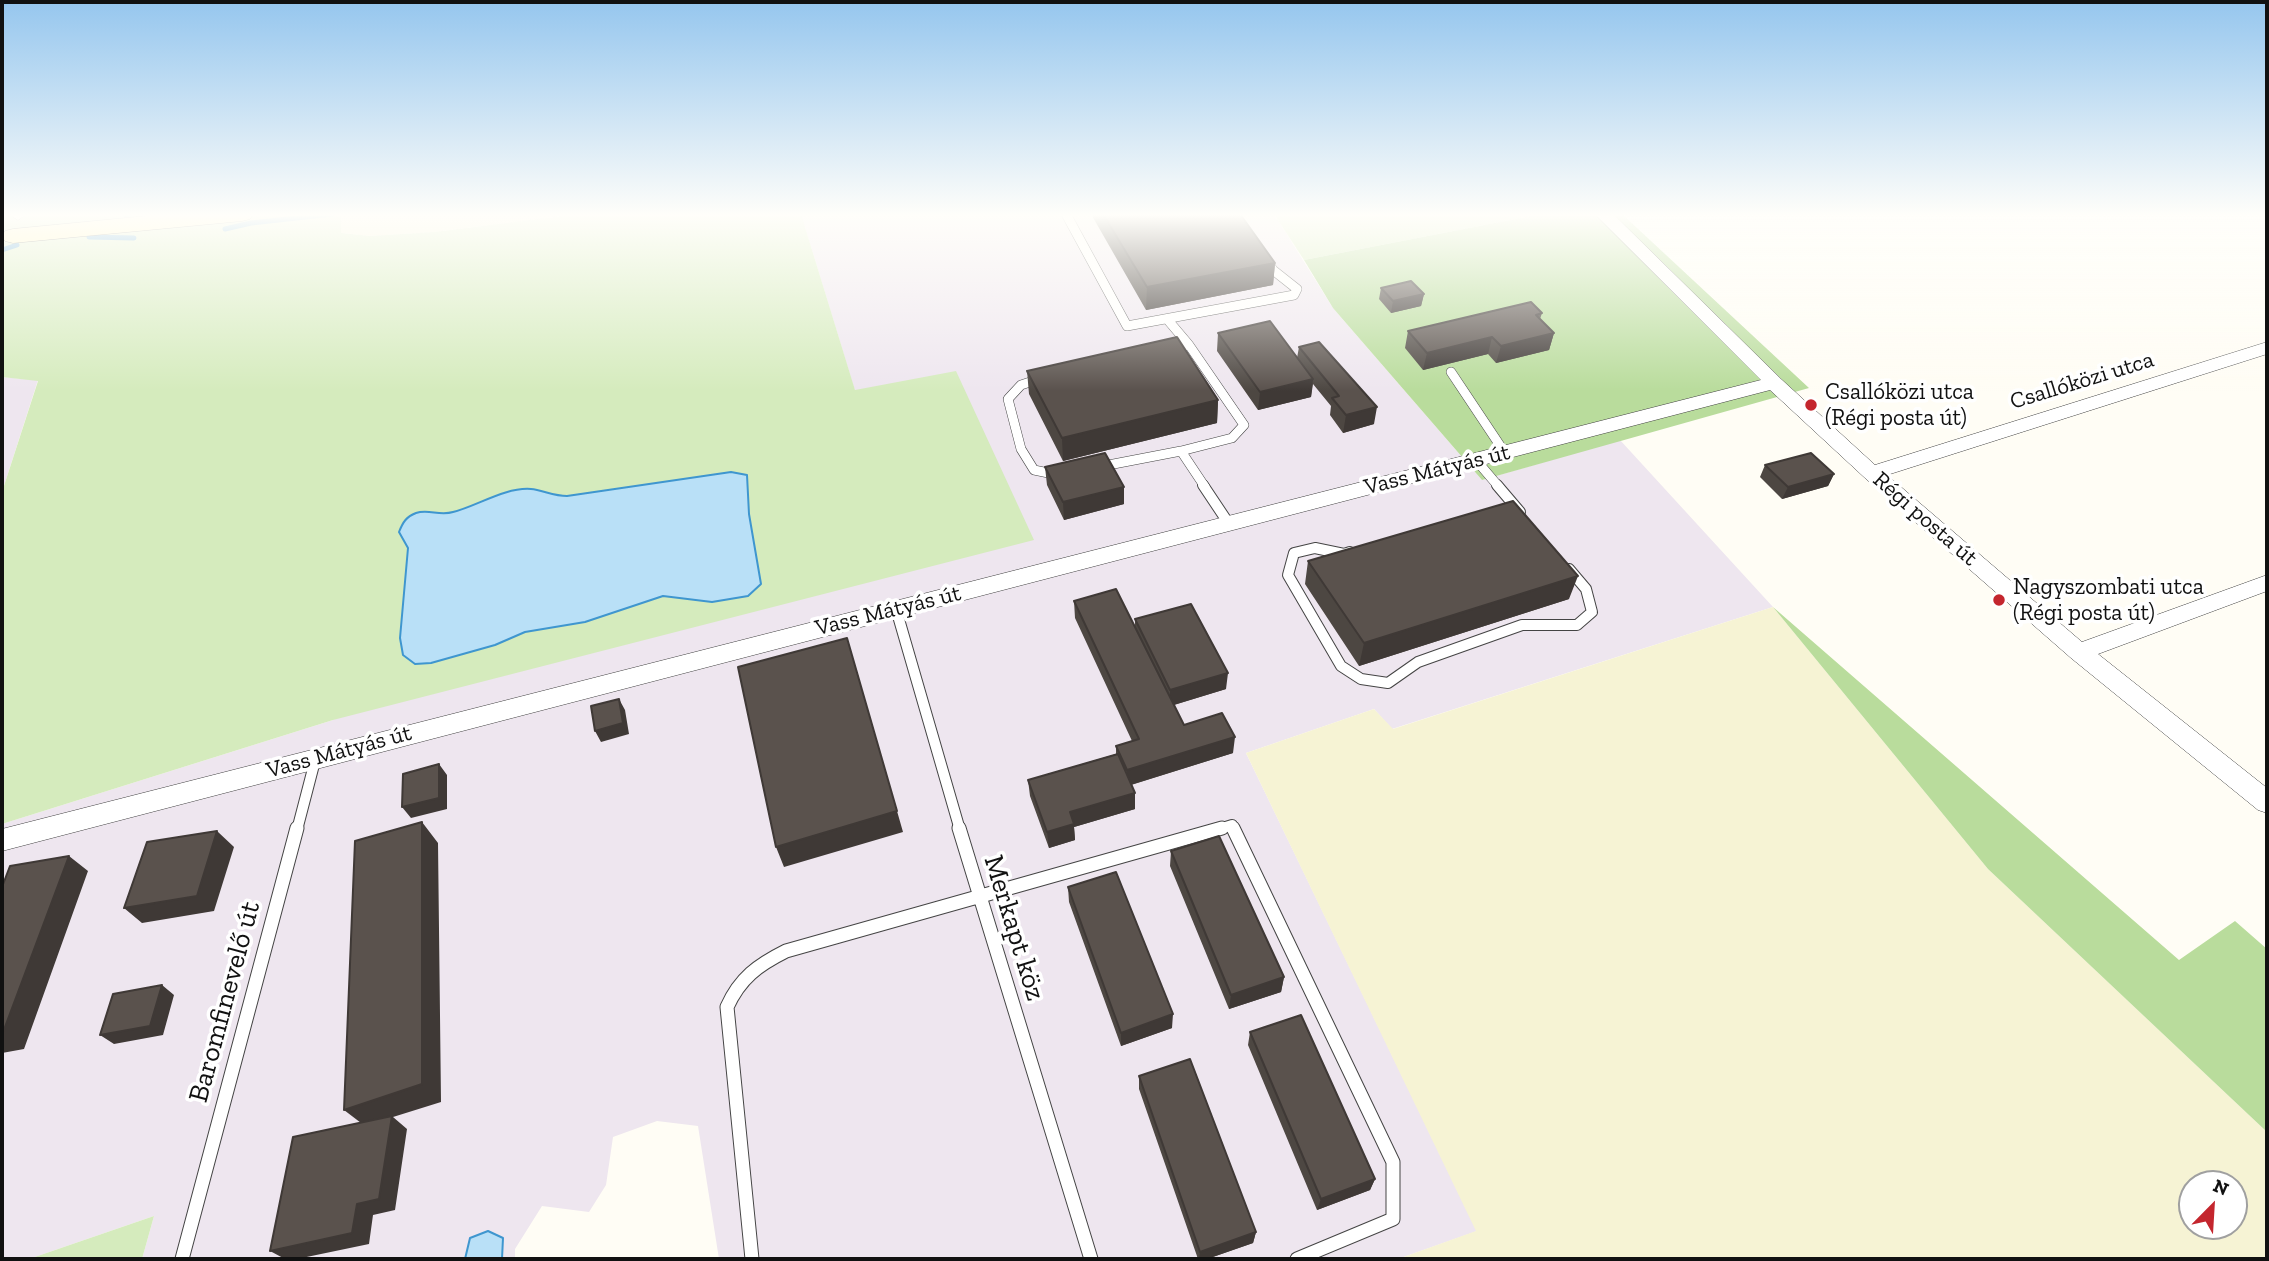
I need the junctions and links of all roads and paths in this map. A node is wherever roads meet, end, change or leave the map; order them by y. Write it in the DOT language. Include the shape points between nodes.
graph roads {
  1 [pos="1098,273"];
  2 [pos="1277,273"];
  3 [pos="1663,273"];
  4 [pos="1167,319"];
  5 [pos="1189,345"];
  6 [pos="2267,348"];
  7 [pos="1164,350"];
  8 [pos="1451,372"];
  9 [pos="1055,374"];
  10 [pos="1774,383"];
  11 [pos="1181,451"];
  12 [pos="1505,453"];
  13 [pos="1476,460"];
  14 [pos="1092,468"];
  15 [pos="1067,473"];
  16 [pos="1872,473"];
  17 [pos="1514,505"];
  18 [pos="1501,509"];
  19 [pos="1229,524"];
  20 [pos="1532,526"];
  21 [pos="1357,550"];
  22 [pos="1559,558"];
  23 [pos="2267,583"];
  24 [pos="896,609"];
  25 [pos="2078,652"];
  26 [pos="316,757"];
  27 [pos="2267,802"];
  28 [pos="2,840"];
  29 [pos="979,897"];
  30 [pos="182,1259"];
  31 [pos="752,1259"];
  32 [pos="1091,1259"];
  33 [pos="1297,1259"];
  1 -- 4 [label="lane" via="1127,326"];
  2 -- 4 [label="lane" via="1297,289 1294,295"];
  3 -- 10 [label="street, Régi posta út"];
  4 -- 5 [label="lane"];
  5 -- 7 [label="lane"];
  5 -- 11 [label="lane" via="1244,425 1232,438"];
  6 -- 16 [label="street, Csallóközi utca"];
  8 -- 12 [label="lane"];
  9 -- 15 [label="lane" via="1021,385 1009,399 1021,449 1034,470 1054,476"];
  10 -- 12 [label="street, Vass Mátyás út"];
  10 -- 16 [label="street, Régi posta út"];
  11 -- 14 [label="lane"];
  11 -- 19 [label="lane"];
  12 -- 13 [label="street, Vass Mátyás út"];
  13 -- 17 [label="lane"];
  13 -- 19 [label="street, Vass Mátyás út"];
  16 -- 25 [label="street, Régi posta út"];
  17 -- 18 [label="lane"];
  17 -- 20 [label="lane"];
  19 -- 24 [label="street, Vass Mátyás út"];
  21 -- 22 [label="lane" via="1344,554 1315,548 1294,553 1288,575 1341,666 1362,679 1388,683 1419,662 1522,625 1577,625 1592,612 1586,589"];
  23 -- 25 [label="street"];
  24 -- 26 [label="street, Vass Mátyás út"];
  24 -- 29 [label="lane, Merkapt köz"];
  25 -- 27 [label="street, Régi posta út"];
  26 -- 28 [label="street, Vass Mátyás út"];
  26 -- 30 [label="lane, Baromfinevelő út"];
  29 -- 31 [label="lane" via="786,951 736,984 727,1007"];
  29 -- 32 [label="lane, Merkapt köz"];
  29 -- 33 [label="lane" via="1232,825 1394,1162 1393,1219"];
}
